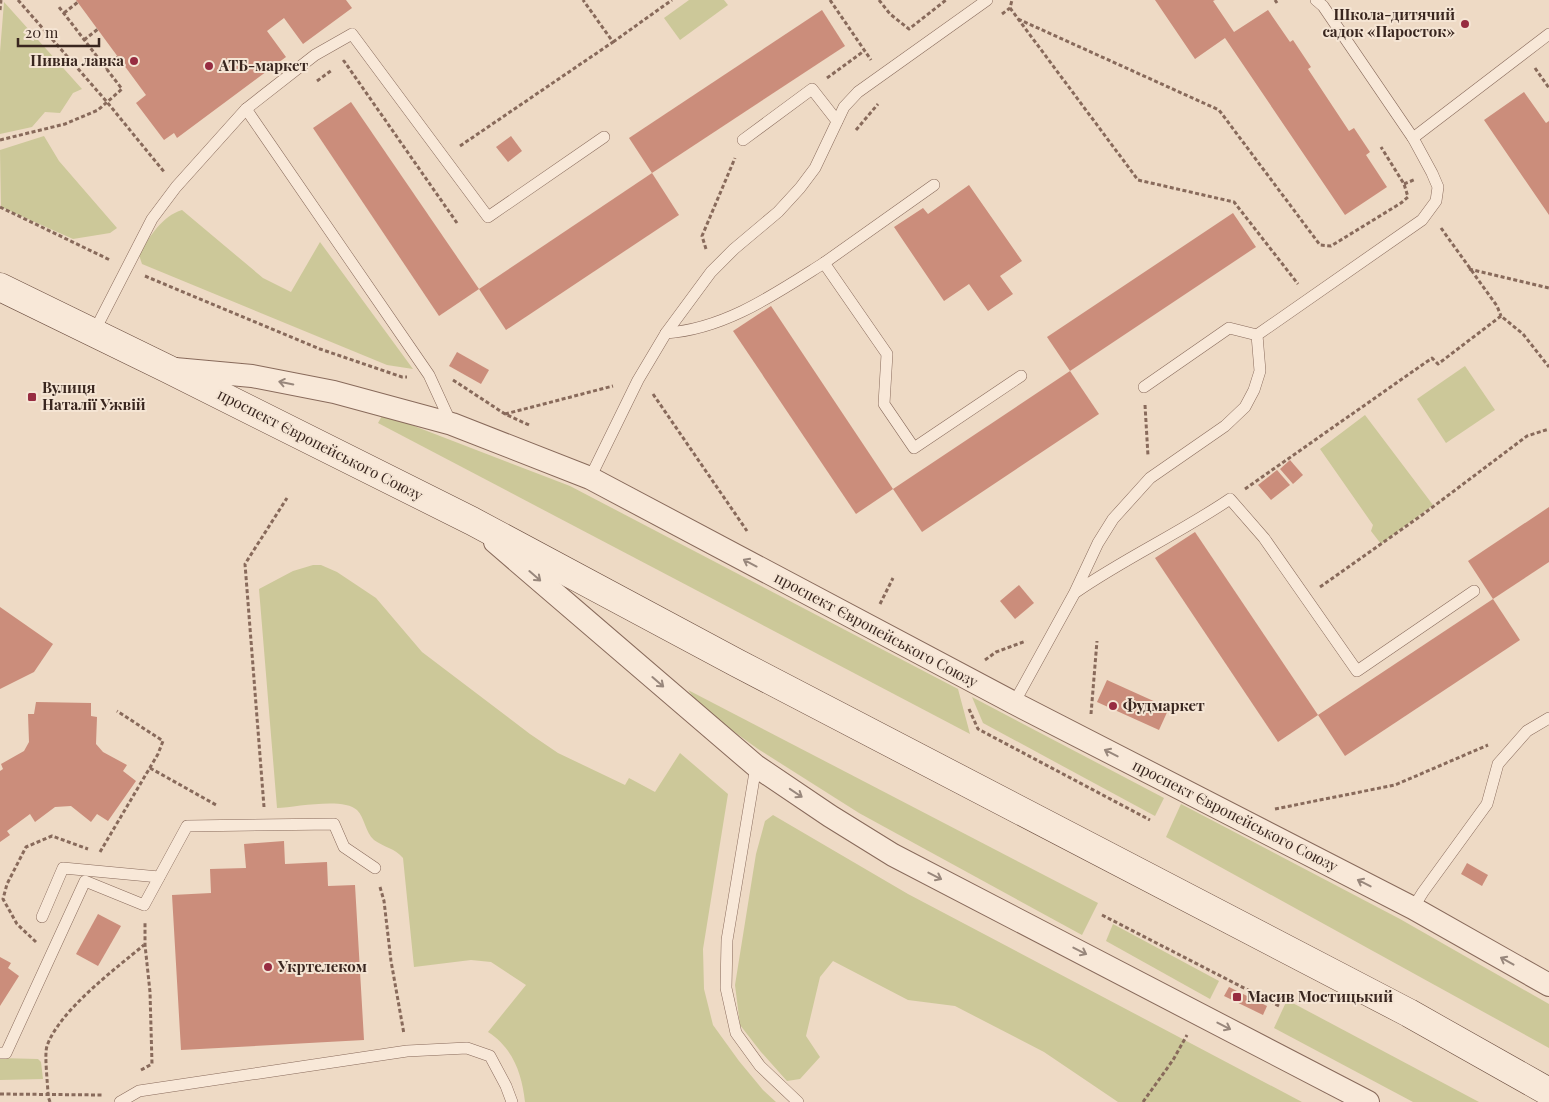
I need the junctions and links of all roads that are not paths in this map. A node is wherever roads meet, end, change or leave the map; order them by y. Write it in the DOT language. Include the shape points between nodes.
graph roads {
  1 [pos="986,0"];
  2 [pos="1316,0"];
  3 [pos="1549,34"];
  4 [pos="246,109"];
  5 [pos="837,121"];
  6 [pos="604,137"];
  7 [pos="1412,138"];
  8 [pos="743,140"];
  9 [pos="934,185"];
  10 [pos="824,263"];
  11 [pos="0,287"];
  12 [pos="94,333"];
  13 [pos="666,333"];
  14 [pos="1258,335"];
  15 [pos="168,369"];
  16 [pos="1021,376"];
  17 [pos="1144,387"];
  18 [pos="452,424"];
  19 [pos="590,478"];
  20 [pos="472,521"];
  21 [pos="1474,591"];
  22 [pos="1074,594"];
  23 [pos="1014,703"];
  24 [pos="1549,718"];
  25 [pos="756,766"];
  26 [pos="375,868"];
  27 [pos="159,877"];
  28 [pos="1413,908"];
  29 [pos="42,916"];
  30 [pos="1549,985"];
  31 [pos="0,1053"];
  32 [pos="1549,1092"];
  33 [pos="120,1102"];
  34 [pos="512,1102"];
  35 [pos="798,1102"];
  36 [pos="1368,1102"];
  1 -- 5 [label="lane" via="858,92 844,107"];
  2 -- 7 [label="lane"];
  3 -- 7 [label="lane"];
  4 -- 6 [label="lane" via="315,55 352,34 488,217"];
  4 -- 12 [label="lane" via="176,187 152,219"];
  4 -- 18 [label="lane" via="429,375"];
  5 -- 8 [label="lane" via="812,89"];
  5 -- 13 [label="lane" via="815,168 800,188 712,272"];
  7 -- 14 [label="lane" via="1438,186 1436,201 1422,220"];
  9 -- 10 [label="lane"];
  10 -- 13 [label="lane" via="771,297 714,324"];
  10 -- 16 [label="lane" via="887,354 884,404 914,448"];
  11 -- 12 [label="main road, проспект Європейського Союзу"];
  12 -- 15 [label="main road, проспект Європейського Союзу"];
  13 -- 19 [label="lane" via="638,380"];
  14 -- 17 [label="lane" via="1229,328"];
  14 -- 22 [label="lane" via="1260,371 1245,408 1225,426 1150,478 1113,519"];
  18 -- 15 [label="street, проспект Європейського Союзу, one-way" via="334,392 261,378"];
  15 -- 20 [label="main road, проспект Європейського Союзу"];
  18 -- 19 [label="street, проспект Європейського Союзу"];
  23 -- 19 [label="street, проспект Європейського Союзу, one-way"];
  20 -- 25 [label="street, проспект Європейського Союзу, one-way"];
  20 -- 32 [label="main road, проспект Європейського Союзу" via="737,663 1409,1013"];
  21 -- 22 [label="lane" via="1356,672 1264,538 1230,499"];
  22 -- 23 [label="lane"];
  28 -- 23 [label="street, проспект Європейського Союзу, one-way"];
  24 -- 28 [label="lane" via="1527,732 1498,764 1487,804"];
  25 -- 35 [label="lane" via="727,940 726,988 736,1033 760,1066"];
  25 -- 36 [label="street, проспект Європейського Союзу, one-way" via="893,854"];
  26 -- 27 [label="lane" via="344,847 334,824 186,826"];
  27 -- 29 [label="lane" via="63,868"];
  27 -- 31 [label="lane" via="144,905 85,881 6,1054"];
  30 -- 28 [label="street, проспект Європейського Союзу, one-way"];
  33 -- 34 [label="lane" via="139,1092 407,1051 466,1048 490,1056"];
}
